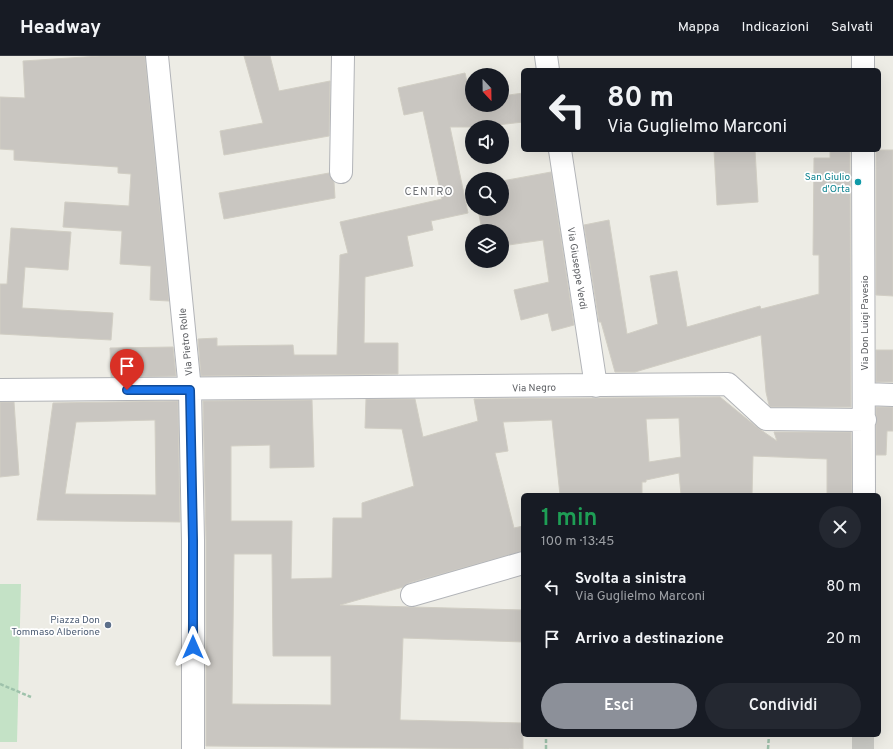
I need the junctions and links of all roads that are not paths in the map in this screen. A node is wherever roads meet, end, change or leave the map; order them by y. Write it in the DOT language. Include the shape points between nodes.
graph roads {
  1 [pos="157,56"];
  2 [pos="343,56"];
  3 [pos="546,56"];
  4 [pos="863,56"];
  5 [pos="548,68"];
  6 [pos="863,68"];
  7 [pos="560,152"];
  8 [pos="863,152"];
  9 [pos="341,172"];
  10 [pos="596,386"];
  11 [pos="0,390"];
  12 [pos="190,390"];
  13 [pos="864,394"];
  14 [pos="893,395"];
  15 [pos="864,420"];
  16 [pos="864,493"];
  17 [pos="521,564"];
  18 [pos="412,595"];
  19 [pos="193,749"];
  1 -- 12 [label="street, Via Pietro Rolle"];
  2 -- 9 [label="street"];
  3 -- 5 [label="street"];
  4 -- 6 [label="street"];
  7 -- 10 [label="street, Via Giuseppe Verdi"];
  8 -- 13 [label="street, Via Don Luigi Pavesio"];
  10 -- 12 [label="street, Via Negro"];
  10 -- 15 [label="street, Via Negro" via="728,384 766,419"];
  11 -- 12 [label="street, Via Negro"];
  12 -- 19 [label="street, Via Pietro Rolle"];
  13 -- 14 [label="street"];
  13 -- 15 [label="street, Via Don Luigi Pavesio"];
  15 -- 16 [label="street, Via Don Luigi Pavesio"];
  17 -- 18 [label="street"];
}
